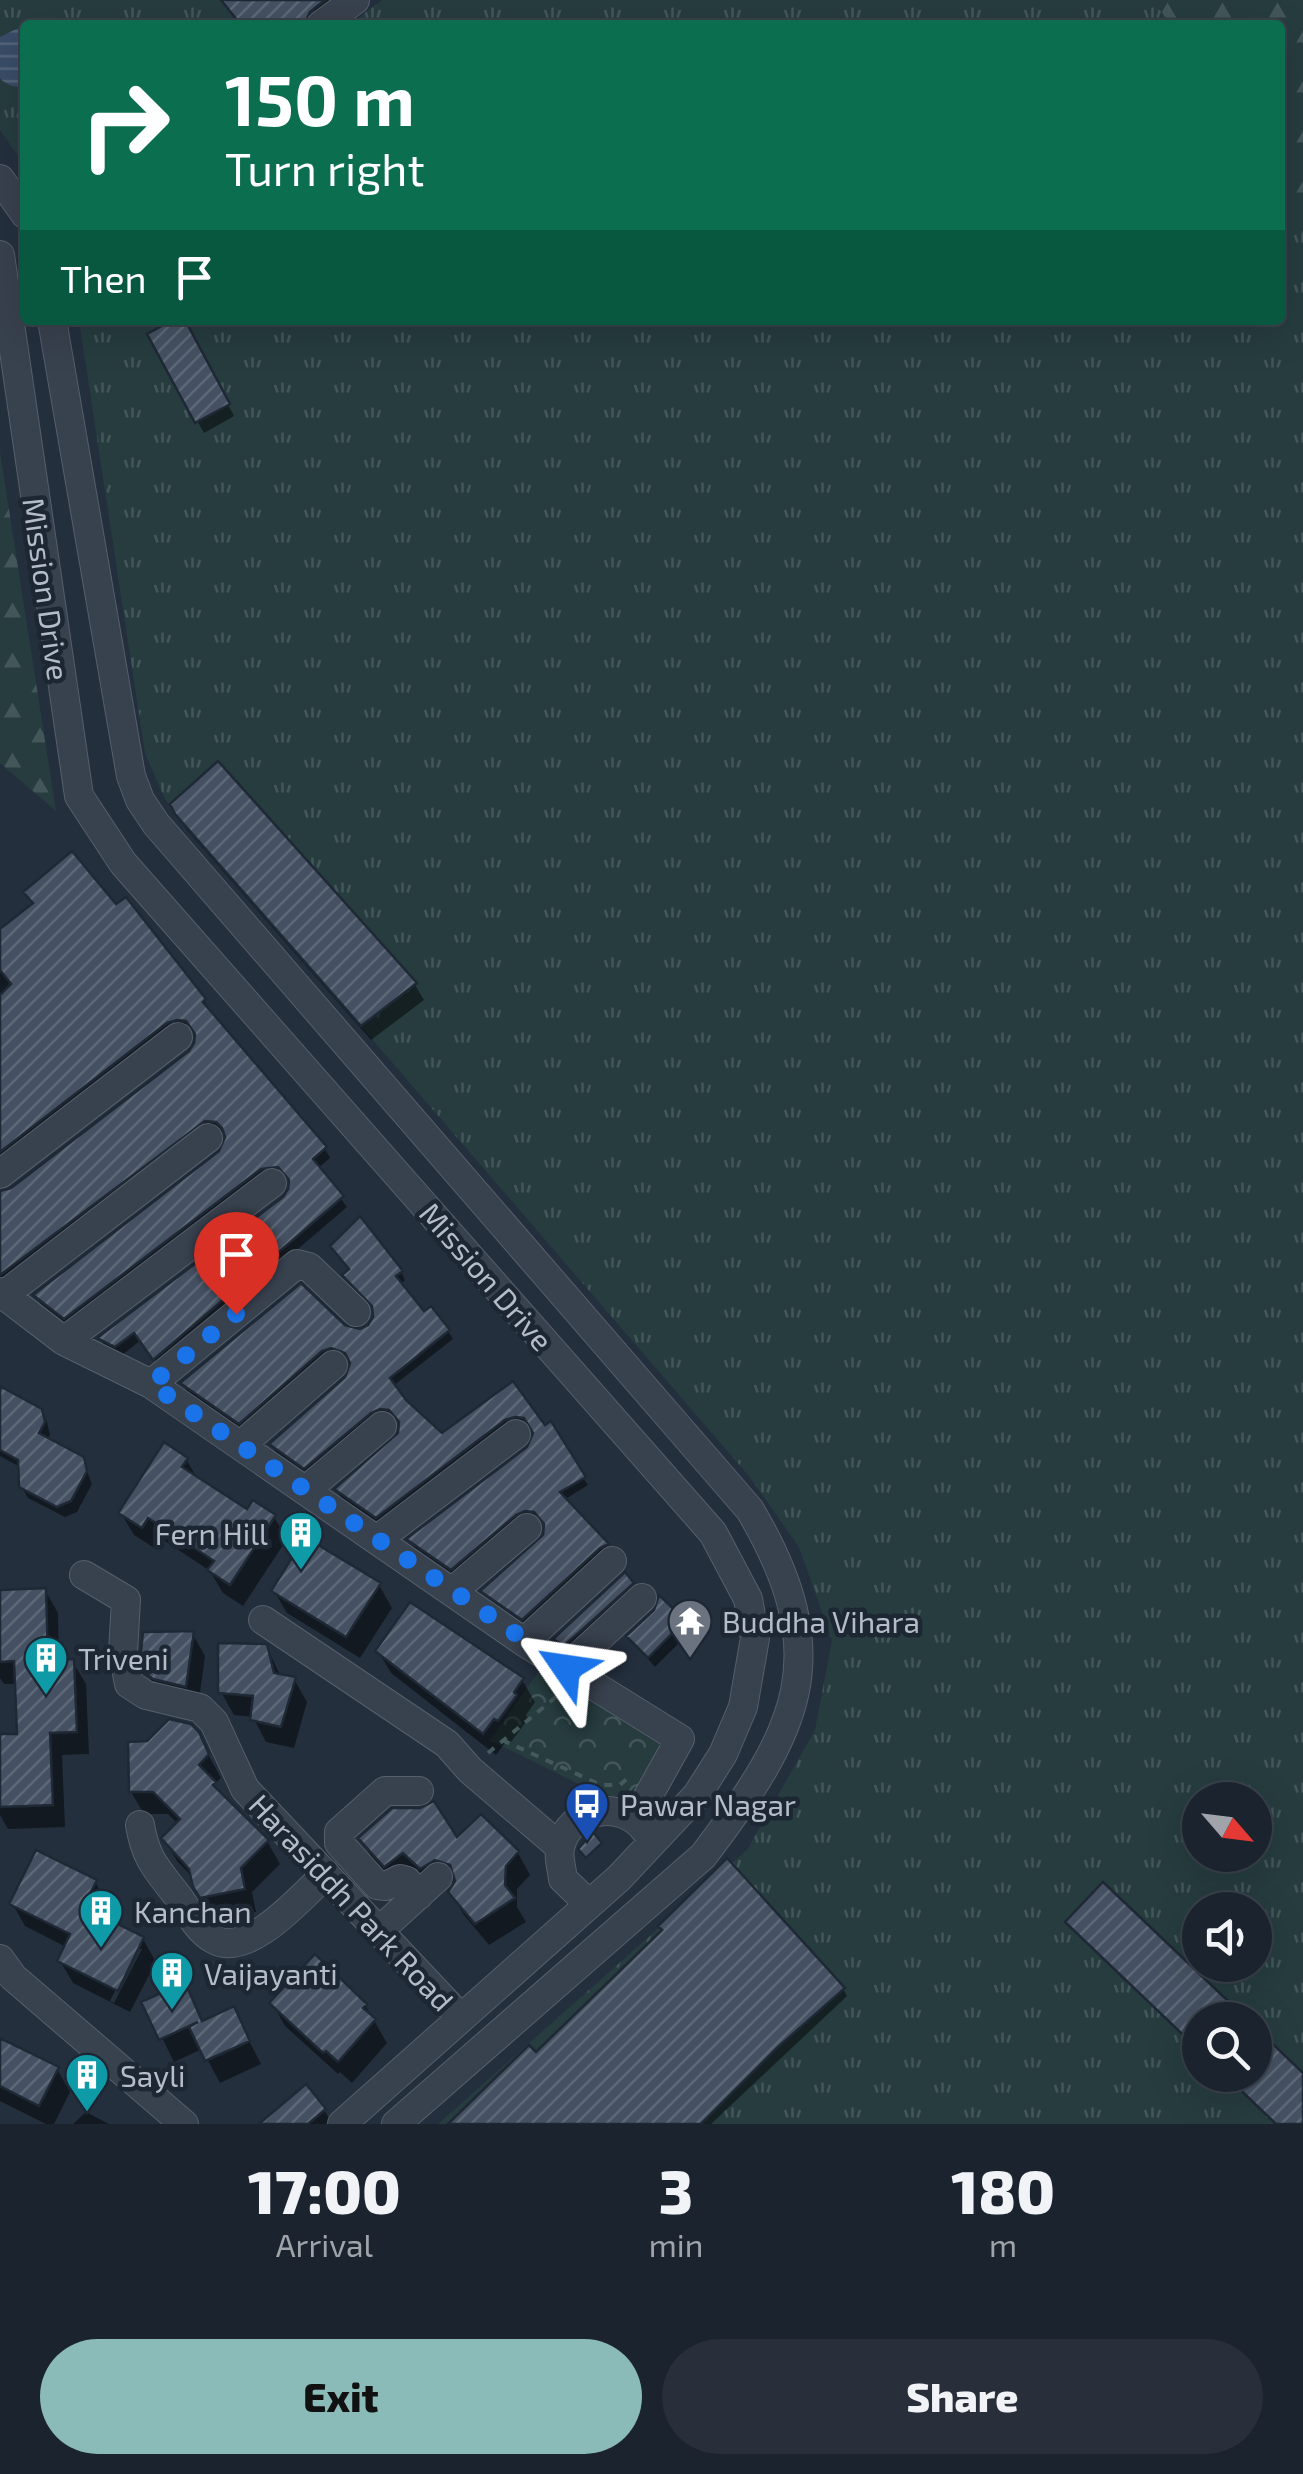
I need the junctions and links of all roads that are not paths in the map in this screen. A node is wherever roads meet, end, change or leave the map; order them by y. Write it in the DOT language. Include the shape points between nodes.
graph roads {
  1 [pos="355,0"];
  2 [pos="328,20"];
  3 [pos="0,178"];
  4 [pos="20,207"];
  5 [pos="1,257"];
  6 [pos="53,327"];
  7 [pos="9,330"];
  8 [pos="178,1037"];
  9 [pos="208,1138"];
  10 [pos="0,1174"];
  11 [pos="272,1182"];
  12 [pos="2,1294"];
  13 [pos="356,1312"];
  14 [pos="64,1341"];
  15 [pos="333,1364"];
  16 [pos="151,1384"];
  17 [pos="382,1426"];
  18 [pos="516,1434"];
  19 [pos="241,1445"];
  20 [pos="306,1490"];
  21 [pos="527,1528"];
  22 [pos="378,1539"];
  23 [pos="612,1561"];
  24 [pos="84,1575"];
  25 [pos="454,1591"];
  26 [pos="642,1598"];
  27 [pos="263,1620"];
  28 [pos="524,1642"];
  29 [pos="571,1683"];
  30 [pos="419,1790"];
  31 [pos="636,1818"];
  32 [pos="140,1825"];
  33 [pos="560,1848"];
  34 [pos="645,1852"];
  35 [pos="326,1874"];
  36 [pos="665,1891"];
  37 [pos="589,1904"];
  38 [pos="380,1930"];
  39 [pos="0,1959"];
  40 [pos="461,2018"];
  41 [pos="184,2124"];
  42 [pos="342,2124"];
  43 [pos="396,2124"];
  1 -- 2 [label="street"];
  3 -- 4 [label="street"];
  5 -- 7 [label="street, Mission Drive"];
  6 -- 7 [label="street"];
  6 -- 36 [label="street, Mission Drive" via="130,776 140,800 750,1510 776,1554 801,1640 799,1682 783,1728 735,1814"];
  7 -- 34 [label="street, Mission Drive" via="71,755 88,812 123,863 713,1533 748,1599 755,1638 743,1707 706,1781"];
  8 -- 10 [label="street"];
  9 -- 12 [label="street"];
  11 -- 14 [label="street"];
  12 -- 14 [label="street"];
  13 -- 16 [label="street" via="309,1267 297,1264"];
  14 -- 16 [label="street"];
  15 -- 19 [label="street"];
  16 -- 19 [label="street"];
  17 -- 20 [label="street"];
  18 -- 22 [label="street"];
  19 -- 20 [label="street"];
  20 -- 22 [label="street"];
  21 -- 25 [label="street"];
  22 -- 25 [label="street"];
  23 -- 28 [label="street"];
  24 -- 35 [label="street, Harasiddh Park Road" via="126,1600 130,1684 146,1695 200,1708 214,1722 245,1789"];
  25 -- 28 [label="street"];
  26 -- 29 [label="street"];
  27 -- 33 [label="street" via="447,1744"];
  28 -- 29 [label="street"];
  29 -- 31 [label="street" via="680,1739"];
  30 -- 38 [label="street" via="385,1791 339,1832 339,1843 377,1885 400,1879 428,1886"];
  31 -- 33 [label="street" via="606,1809 591,1814 576,1820"];
  31 -- 34 [label="street"];
  32 -- 35 [label="street" via="157,1874 214,1941 233,1944 264,1931"];
  33 -- 37 [label="street" via="563,1879"];
  34 -- 36 [label="street"];
  34 -- 37 [label="street, Mission Drive"];
  35 -- 38 [label="street, Harasiddh Park Road"];
  36 -- 43 [label="street, Mission Drive"];
  37 -- 40 [label="street, Mission Drive"];
  38 -- 40 [label="street, Harasiddh Park Road"];
  39 -- 41 [label="street"];
  40 -- 42 [label="street, Mission Drive"];
}
